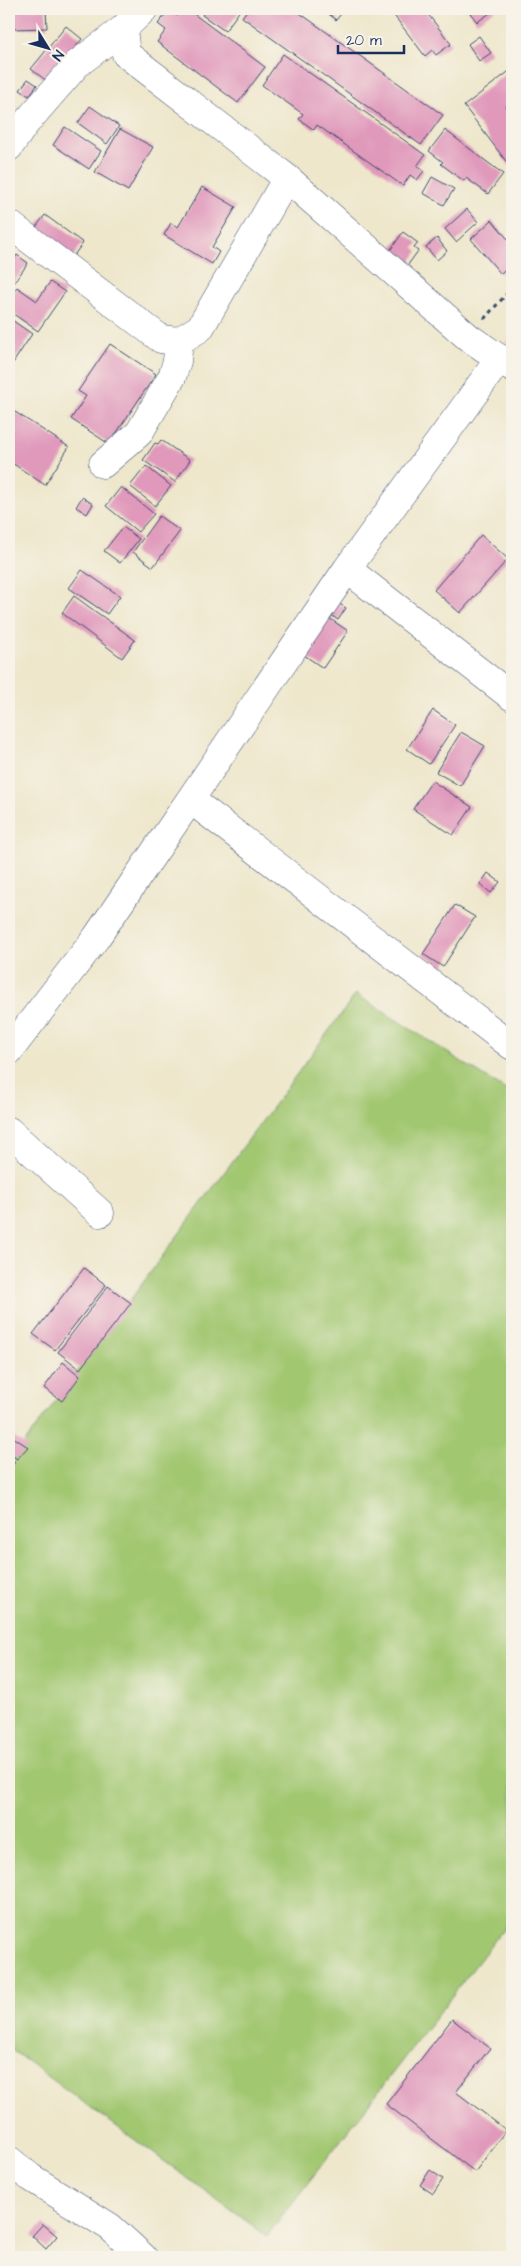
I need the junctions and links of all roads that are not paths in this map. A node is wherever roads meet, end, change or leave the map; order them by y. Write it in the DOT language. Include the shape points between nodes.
graph roads {
  1 [pos="144,9"];
  2 [pos="123,29"];
  3 [pos="9,147"];
  4 [pos="288,178"];
  5 [pos="9,224"];
  6 [pos="179,341"];
  7 [pos="506,362"];
  8 [pos="103,464"];
  9 [pos="347,569"];
  10 [pos="512,697"];
  11 [pos="191,800"];
  12 [pos="512,1046"];
  13 [pos="9,1051"];
  14 [pos="9,1131"];
  15 [pos="100,1213"];
  16 [pos="9,2160"];
  17 [pos="143,2257"];
  1 -- 2 [label="street"];
  2 -- 3 [label="street" via="77,64"];
  2 -- 4 [label="street" via="126,54"];
  4 -- 6 [label="street" via="200,328"];
  4 -- 7 [label="street" via="468,337"];
  5 -- 6 [label="street" via="161,339"];
  6 -- 8 [label="street" via="172,377 139,433"];
  7 -- 9 [label="street"];
  9 -- 10 [label="street"];
  9 -- 11 [label="street"];
  11 -- 12 [label="street"];
  11 -- 13 [label="street" via="96,938"];
  14 -- 15 [label="street"];
  16 -- 17 [label="street" via="30,2177 110,2227"];
}
